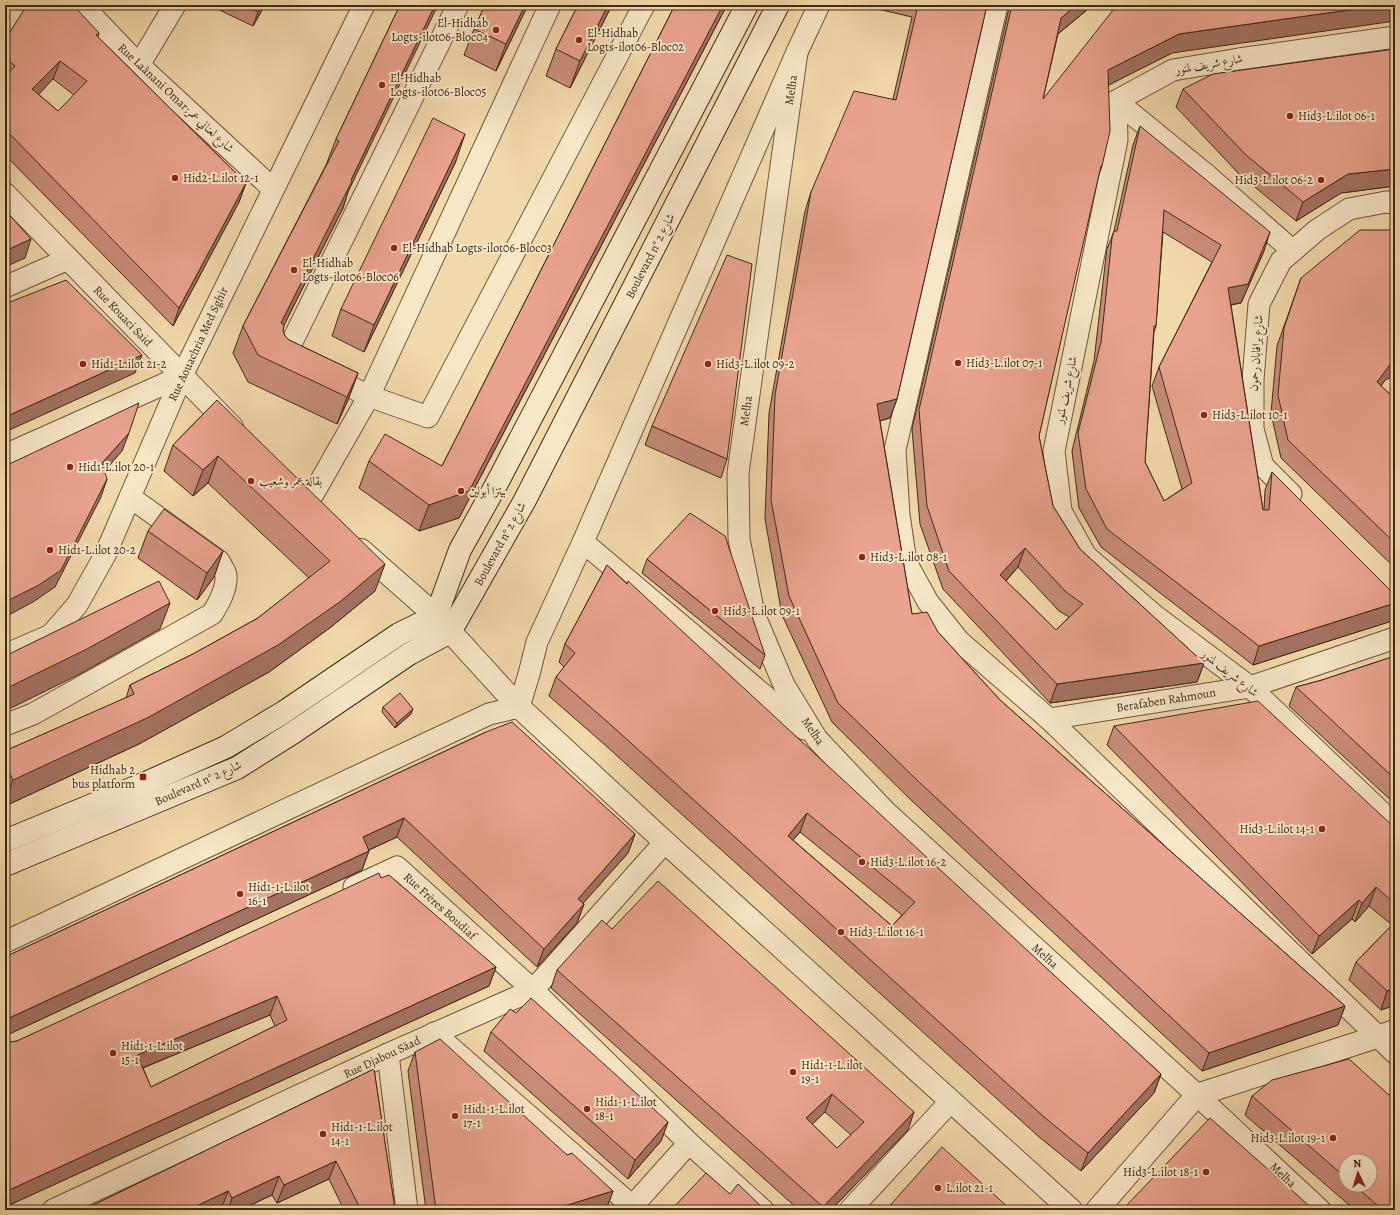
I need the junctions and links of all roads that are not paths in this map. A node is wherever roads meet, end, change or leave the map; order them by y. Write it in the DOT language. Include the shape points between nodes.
graph roads {
  1 [pos="82,5"];
  2 [pos="175,5"];
  3 [pos="364,5"];
  4 [pos="458,5"];
  5 [pos="550,5"];
  6 [pos="644,5"];
  7 [pos="747,5"];
  8 [pos="778,5"];
  9 [pos="819,5"];
  10 [pos="997,5"];
  11 [pos="1395,38"];
  12 [pos="797,52"];
  13 [pos="139,65"];
  14 [pos="1116,101"];
  15 [pos="273,189"];
  16 [pos="5,194"];
  17 [pos="1395,203"];
  18 [pos="1293,251"];
  19 [pos="68,259"];
  20 [pos="5,287"];
  21 [pos="182,376"];
  22 [pos="369,396"];
  23 [pos="248,442"];
  24 [pos="5,454"];
  25 [pos="291,487"];
  26 [pos="130,497"];
  27 [pos="308,503"];
  28 [pos="1307,510"];
  29 [pos="325,519"];
  30 [pos="348,539"];
  31 [pos="583,542"];
  32 [pos="436,616"];
  33 [pos="450,632"];
  34 [pos="1395,638"];
  35 [pos="5,655"];
  36 [pos="1250,687"];
  37 [pos="519,706"];
  38 [pos="1049,719"];
  39 [pos="5,725"];
  40 [pos="817,739"];
  41 [pos="1395,825"];
  42 [pos="5,841"];
  43 [pos="665,842"];
  44 [pos="5,865"];
  45 [pos="340,893"];
  46 [pos="5,942"];
  47 [pos="533,990"];
  48 [pos="434,1033"];
  49 [pos="1386,1034"];
  50 [pos="1395,1053"];
  51 [pos="388,1054"];
  52 [pos="1197,1095"];
  53 [pos="951,1101"];
  54 [pos="689,1143"];
  55 [pos="630,1208"];
  56 [pos="53,1210"];
  57 [pos="407,1210"];
  58 [pos="763,1210"];
  59 [pos="850,1210"];
  60 [pos="1071,1210"];
  61 [pos="1097,1210"];
  62 [pos="1320,1210"];
  1 -- 13 [label="street, Rue Laânani Omar;شارع لعناني عمر"];
  2 -- 13 [label="street"];
  3 -- 15 [label="street, Rue Aouachria Med Sghir"];
  4 -- 22 [label="street" via="285,356"];
  5 -- 22 [label="street"];
  6 -- 22 [label="street" via="428,417"];
  7 -- 32 [label="main road" via="460,550"];
  8 -- 33 [label="main road, Boulevard n° شارع 2" via="525,500"];
  9 -- 12 [label="street"];
  10 -- 38 [label="street" via="895,450 899,515 906,562 928,602 959,641"];
  11 -- 14 [label="street, شارع شريف لمنور" via="1239,58 1173,70"];
  12 -- 31 [label="street"];
  12 -- 40 [label="street, Melha" via="738,473 739,539 754,614 784,685"];
  13 -- 15 [label="street, Rue Laânani Omar;شارع لعناني عمر"];
  14 -- 18 [label="street" via="1208,176"];
  14 -- 36 [label="street, شارع شريف لمنور" via="1117,140 1054,451 1061,510 1086,556 1154,615"];
  15 -- 21 [label="street, Rue Aouachria Med Sghir"];
  16 -- 19 [label="main road, Rue Kouaci Said"];
  17 -- 18 [label="street, شارع برافابان رحمون" via="1386,202 1349,209"];
  18 -- 28 [label="street, شارع برافابان رحمون" via="1282,261 1259,304 1253,380 1253,429 1263,466"];
  19 -- 20 [label="street"];
  19 -- 21 [label="main road, Rue Kouaci Said"];
  21 -- 23 [label="main road, Rue Kouaci Said"];
  21 -- 24 [label="street"];
  21 -- 26 [label="street, Rue Aouachria Med Sghir"];
  22 -- 27 [label="street"];
  25 -- 27 [label="main road"];
  26 -- 35 [label="street, Rue Aouachria Med Sghir" via="106,555 77,604 51,635"];
  26 -- 39 [label="street" via="219,561 226,574 220,603 212,614 33,714"];
  27 -- 29 [label="main road"];
  30 -- 32 [label="main road"];
  31 -- 37 [label="street" via="537,642"];
  31 -- 40 [label="street"];
  32 -- 33 [label="main road"];
  32 -- 42 [label="main road, Boulevard n° شارع 2" via="399,634 284,712 226,747"];
  33 -- 37 [label="main road"];
  33 -- 44 [label="main road, Boulevard n° شارع 2" via="410,654 237,768"];
  34 -- 36 [label="street, Berafaben Rahmoun"];
  36 -- 38 [label="street, Berafaben Rahmoun"];
  36 -- 41 [label="street, شارع شريف لمنور"];
  37 -- 43 [label="main road"];
  37 -- 46 [label="street" via="489,714"];
  38 -- 49 [label="street"];
  40 -- 52 [label="street, Melha" via="885,810"];
  43 -- 47 [label="street, Rue Djabou Säad"];
  43 -- 53 [label="main road"];
  45 -- 47 [label="street, Rue Frères Boudiaf" via="397,867"];
  47 -- 48 [label="street, Rue Djabou Säad"];
  47 -- 54 [label="street, Rue Frères Boudiaf"];
  48 -- 51 [label="street, Rue Djabou Säad"];
  48 -- 55 [label="street"];
  49 -- 50 [label="street"];
  49 -- 52 [label="main road"];
  51 -- 56 [label="street, Rue Djabou Säad"];
  51 -- 57 [label="street"];
  52 -- 61 [label="main road"];
  52 -- 62 [label="street, Melha"];
  53 -- 59 [label="street"];
  53 -- 60 [label="main road"];
  54 -- 55 [label="street"];
  54 -- 58 [label="street, Rue Frères Boudiaf"];
}
